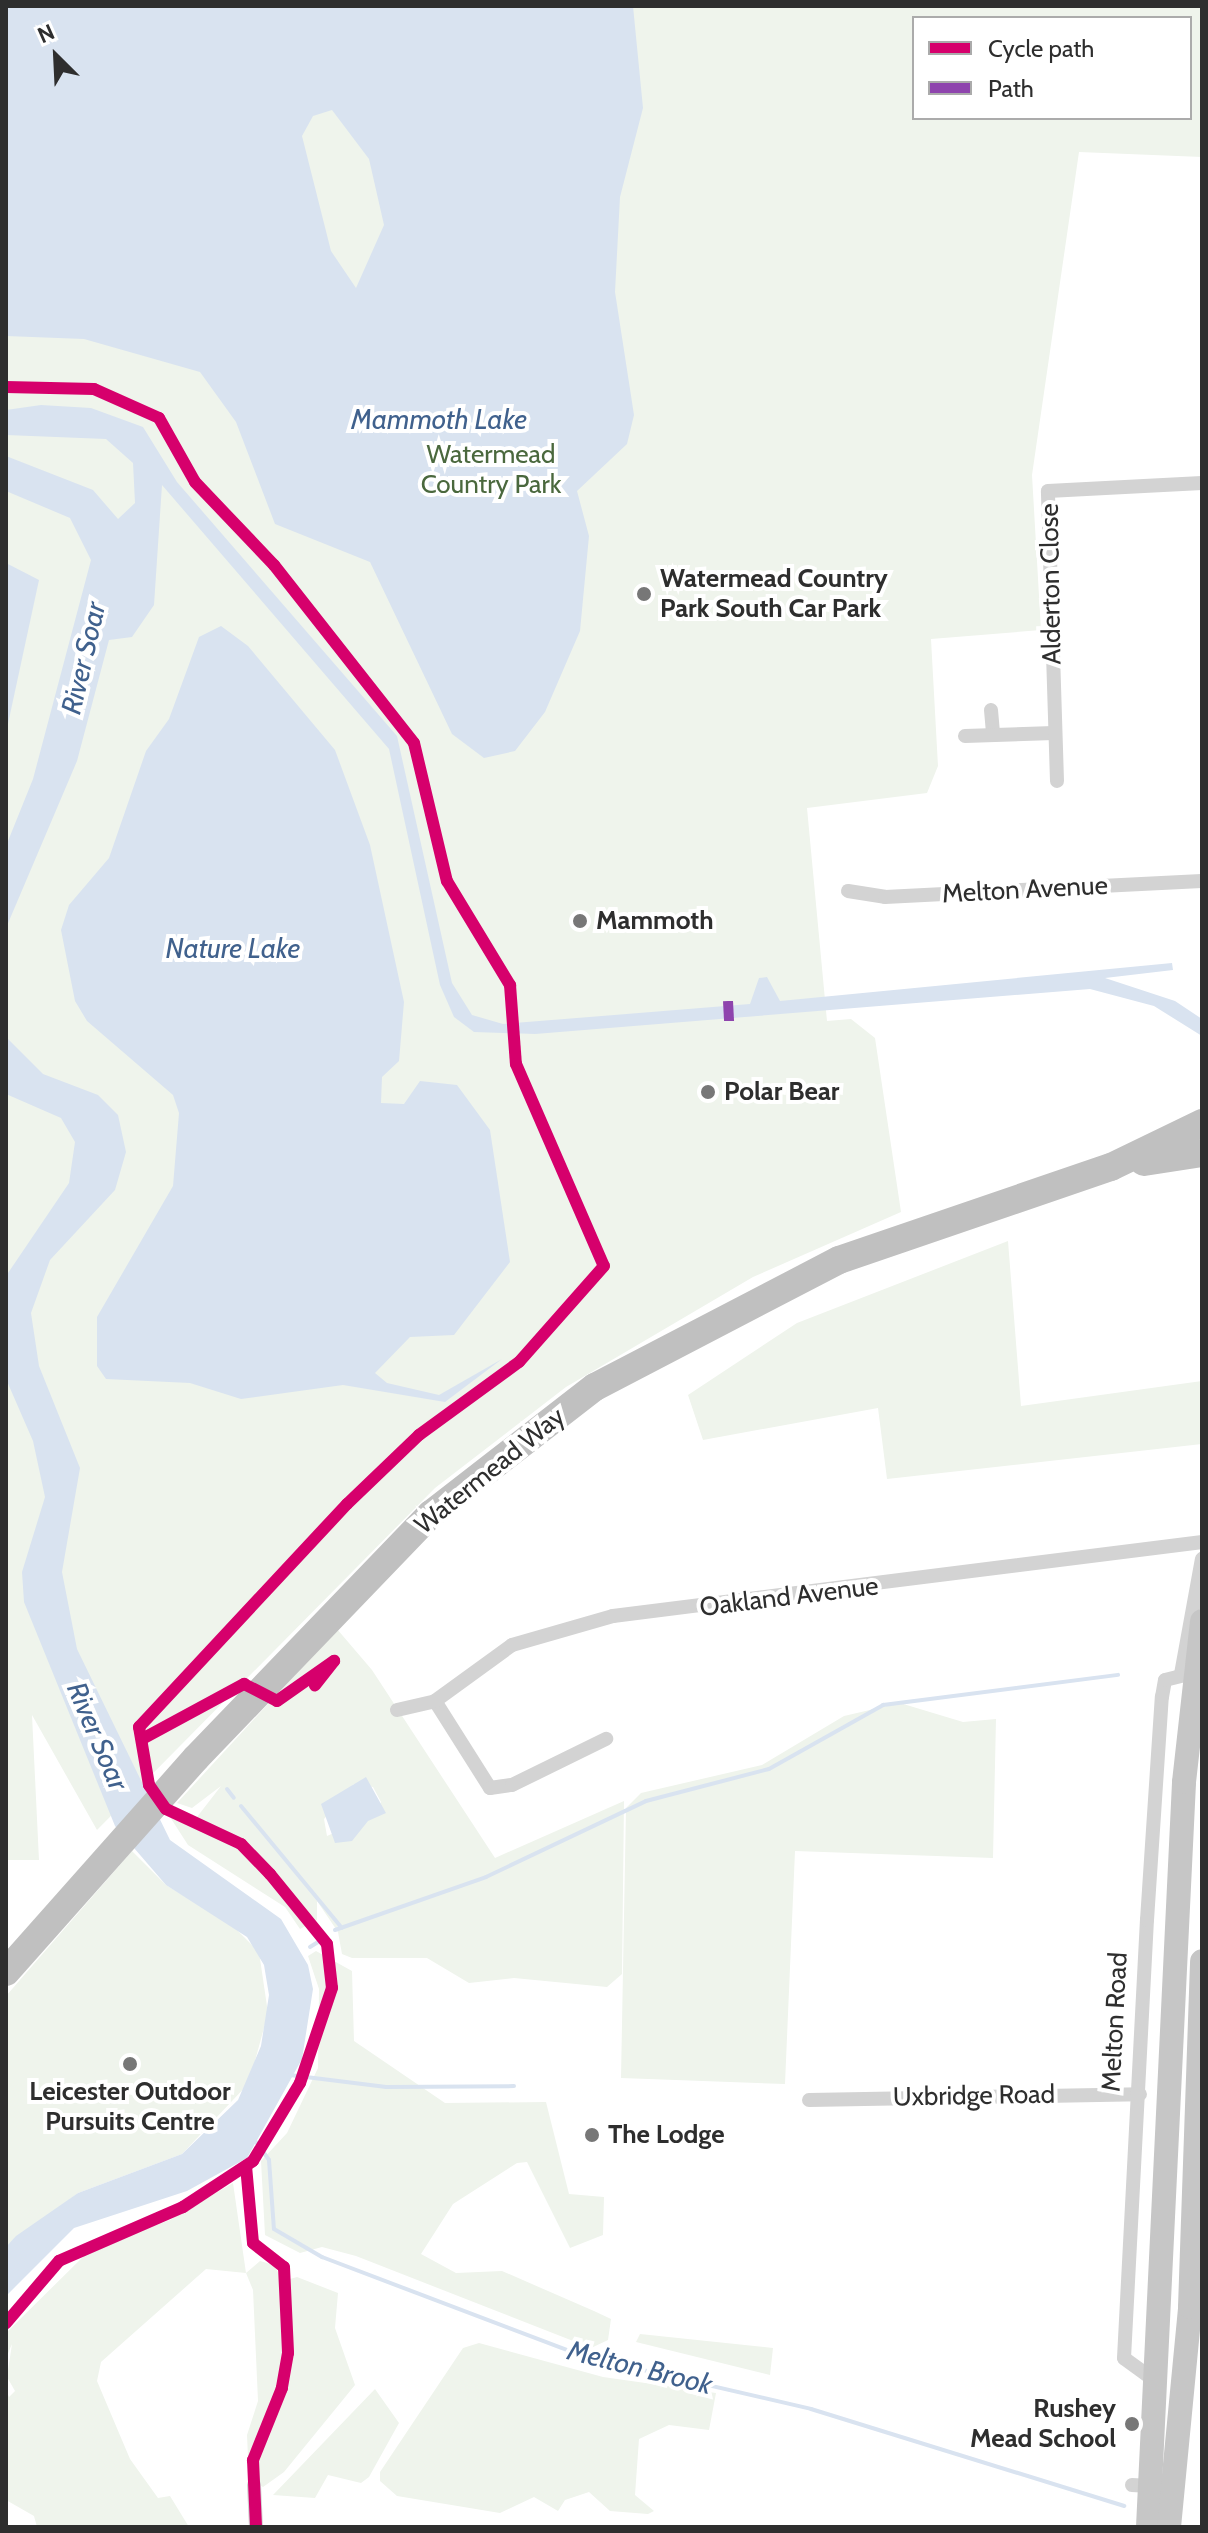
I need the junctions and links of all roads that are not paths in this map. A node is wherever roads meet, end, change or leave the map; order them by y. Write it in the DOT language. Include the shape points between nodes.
graph roads {
  1 [pos="1202,483"];
  2 [pos="991,710"];
  3 [pos="1054,733"];
  4 [pos="993,734"];
  5 [pos="965,736"];
  6 [pos="1057,781"];
  7 [pos="1202,881"];
  8 [pos="848,891"];
  9 [pos="1202,1123"];
  10 [pos="1202,1134"];
  11 [pos="1153,1149"];
  12 [pos="1202,1153"];
  13 [pos="1111,1167"];
  14 [pos="1202,1542"];
  15 [pos="1202,1559"];
  16 [pos="1202,1621"];
  17 [pos="1187,1674"];
  18 [pos="435,1701"];
  19 [pos="397,1710"];
  20 [pos="606,1739"];
  21 [pos="1202,1866"];
  22 [pos="1177,1940"];
  23 [pos="1202,1961"];
  24 [pos="6,1972"];
  25 [pos="1140,2094"];
  26 [pos="809,2100"];
  27 [pos="1159,2302"];
  28 [pos="1190,2307"];
  29 [pos="1154,2380"];
  30 [pos="254,2485"];
  31 [pos="1172,2521"];
  32 [pos="256,2527"];
  33 [pos="1148,2527"];
  1 -- 3 [label="street, Alderton Close" via="1048,491"];
  2 -- 4 [label="street"];
  3 -- 4 [label="street"];
  3 -- 6 [label="street, Alderton Close"];
  4 -- 5 [label="street"];
  7 -- 8 [label="street, Melton Avenue" via="885,897"];
  9 -- 11 [label="highway, Watermead Way"];
  10 -- 11 [label="highway, Watermead Way"];
  11 -- 13 [label="highway, Watermead Way"];
  12 -- 13 [label="highway, Watermead Way"];
  13 -- 24 [label="highway, Watermead Way" via="839,1260 595,1387 431,1514 196,1758"];
  14 -- 18 [label="street, Oakland Avenue" via="613,1616 512,1645"];
  15 -- 17 [label="street"];
  16 -- 17 [label="main road, Melton Road"];
  17 -- 22 [label="main road, Melton Road"];
  17 -- 25 [label="street, Melton Road" via="1165,1680 1162,1697"];
  18 -- 19 [label="street, Oakland Avenue"];
  18 -- 20 [label="street" via="490,1788 512,1785"];
  21 -- 22 [label="main road" via="1193,1936"];
  22 -- 27 [label="main road, Melton Road"];
  23 -- 28 [label="main road"];
  25 -- 26 [label="street, Uxbridge Road"];
  25 -- 29 [label="street, Melton Road" via="1124,2358"];
  27 -- 28 [label="main road"];
  27 -- 29 [label="main road, Melton Road"];
  28 -- 31 [label="main road"];
  29 -- 33 [label="main road, Melton Road" via="1141,2486"];
  30 -- 32 [label="street"];
}
